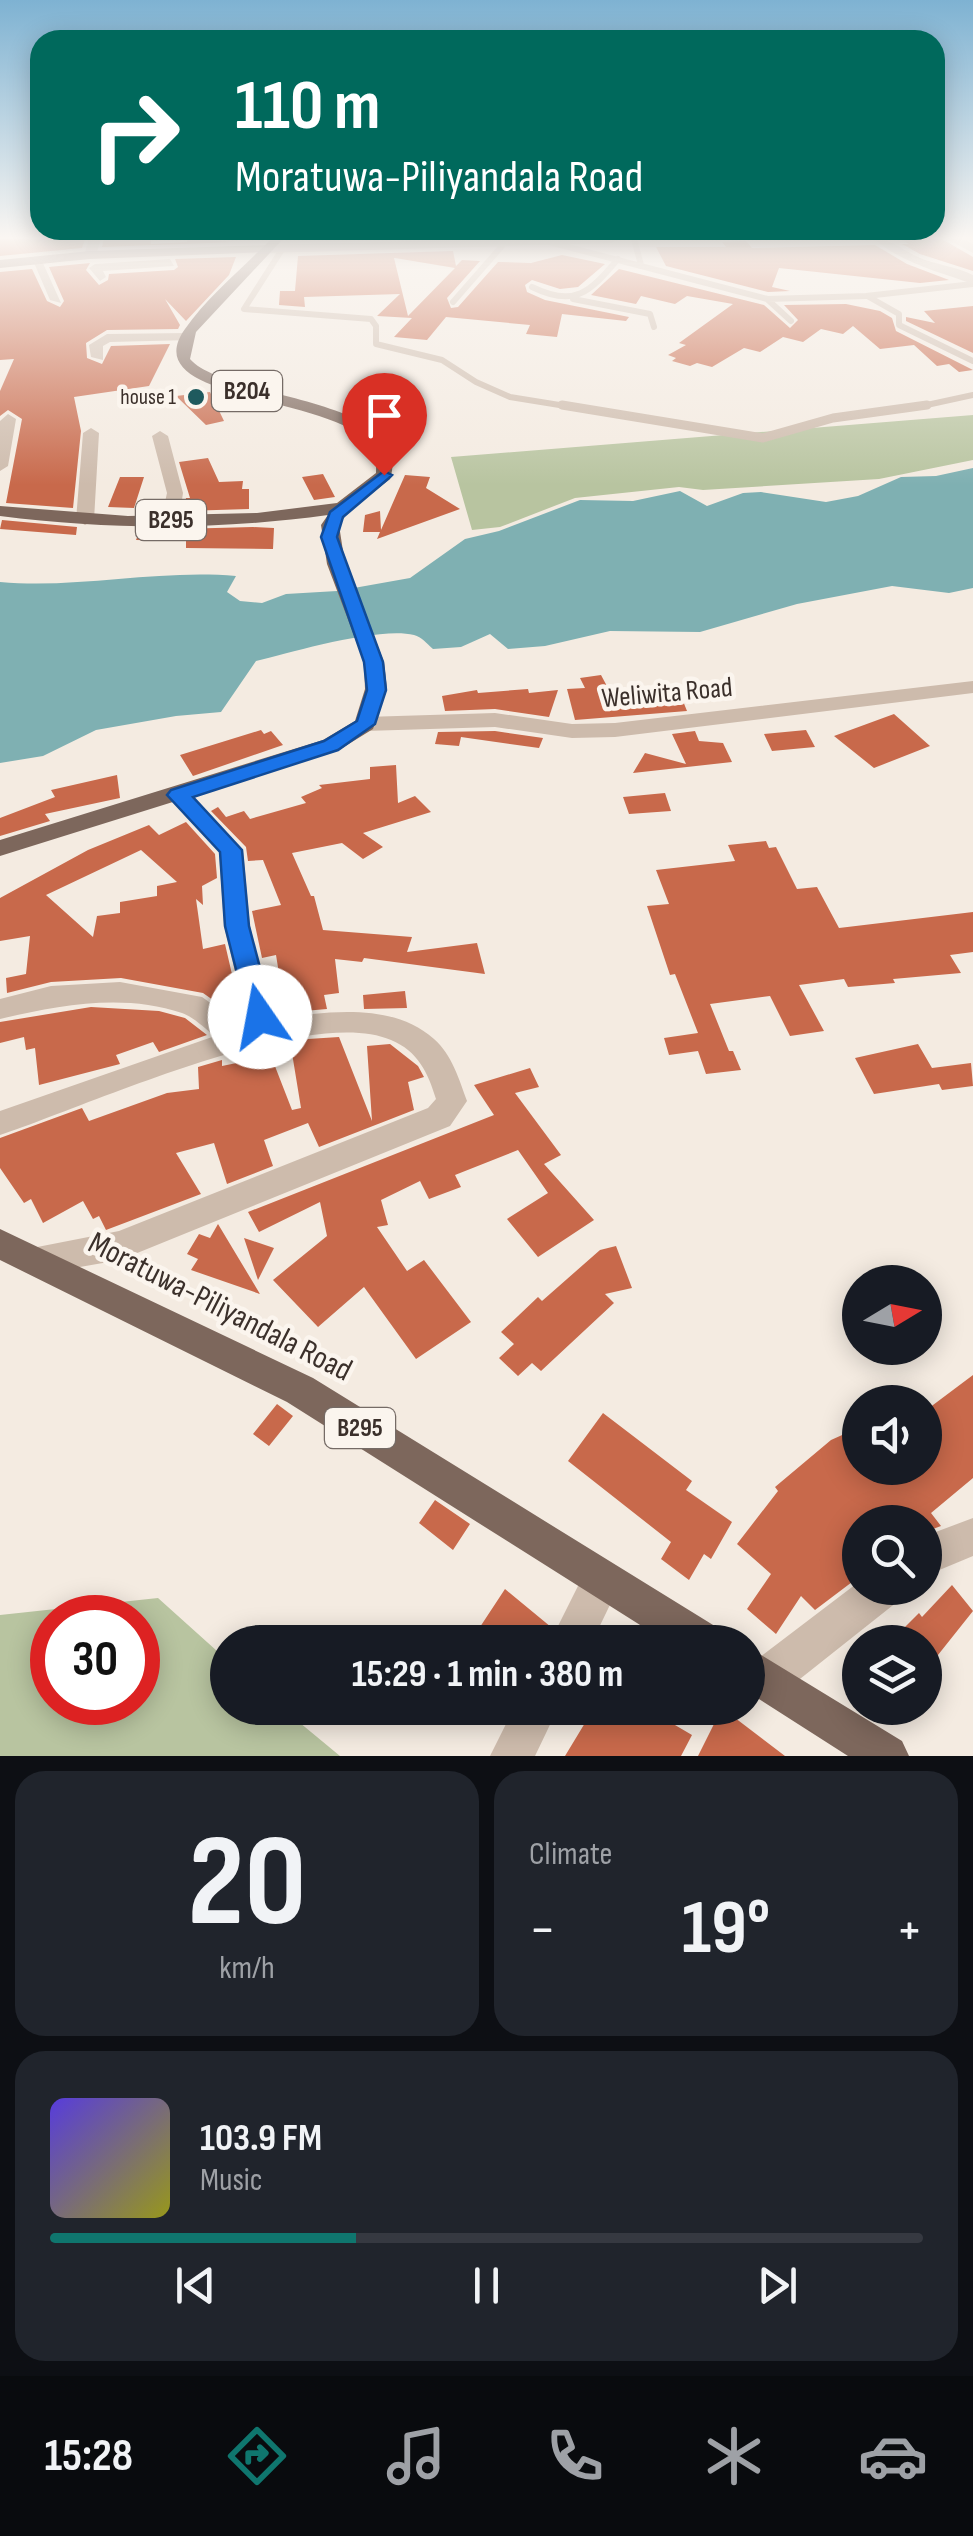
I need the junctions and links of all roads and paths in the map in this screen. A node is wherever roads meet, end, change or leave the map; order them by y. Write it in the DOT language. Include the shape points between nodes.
graph roads {
  1 [pos="202,321"];
  2 [pos="372,321"];
  3 [pos="652,321"];
  4 [pos="899,321"];
  5 [pos="654,327"];
  6 [pos="186,337"];
  7 [pos="98,357"];
  8 [pos="973,361"];
  9 [pos="973,394"];
  10 [pos="8,419"];
  11 [pos="91,433"];
  12 [pos="160,436"];
  13 [pos="0,466"];
  14 [pos="342,508"];
  15 [pos="0,511"];
  16 [pos="85,520"];
  17 [pos="170,520"];
  18 [pos="973,687"];
  19 [pos="366,724"];
  20 [pos="178,795"];
  21 [pos="0,848"];
  22 [pos="0,1008"];
  23 [pos="247,1036"];
  24 [pos="0,1122"];
  25 [pos="0,1244"];
  26 [pos="34,1260"];
  27 [pos="973,1537"];
  28 [pos="942,1549"];
  29 [pos="602,1580"];
  30 [pos="858,1605"];
  31 [pos="579,1625"];
  32 [pos="676,1625"];
  33 [pos="765,1669"];
  34 [pos="765,1679"];
  35 [pos="528,1725"];
  36 [pos="512,1756"];
  37 [pos="887,1756"];
  1 -- 6 [label="main road"];
  2 -- 9 [label="lane" via="376,344 442,360 510,397 763,438 833,418"];
  3 -- 5 [label="lane"];
  4 -- 8 [label="lane"];
  6 -- 7 [label="street" via="107,338 96,345"];
  6 -- 14 [label="main road, B204" via="183,360 202,377 340,416 370,433 386,461 384,475"];
  10 -- 13 [label="street"];
  11 -- 16 [label="street"];
  12 -- 17 [label="street" via="175,493"];
  14 -- 17 [label="main road, B295" via="232,521"];
  14 -- 19 [label="main road" via="329,537 374,662 376,690"];
  15 -- 16 [label="main road, B295"];
  16 -- 17 [label="main road, B295"];
  18 -- 19 [label="street, Weliwita Road" via="616,730 495,720"];
  19 -- 20 [label="main road" via="331,746"];
  20 -- 21 [label="main road"];
  20 -- 23 [label="street" via="231,850 237,926 260,1017"];
  22 -- 23 [label="street" via="50,996 120,992 192,1004"];
  23 -- 24 [label="street"];
  23 -- 26 [label="street" via="348,1019 412,1036 447,1077 452,1101 439,1117 120,1245"];
  25 -- 26 [label="main road, Moratuwa-Piliyandala Road / B295"];
  26 -- 29 [label="main road, Moratuwa-Piliyandala Road / B295" via="300,1390"];
  27 -- 28 [label="street"];
  29 -- 31 [label="street"];
  29 -- 32 [label="main road, Moratuwa-Piliyandala Road / B295"];
  30 -- 33 [label="street"];
  34 -- 37 [label="main road"];
  35 -- 36 [label="street"];
}
